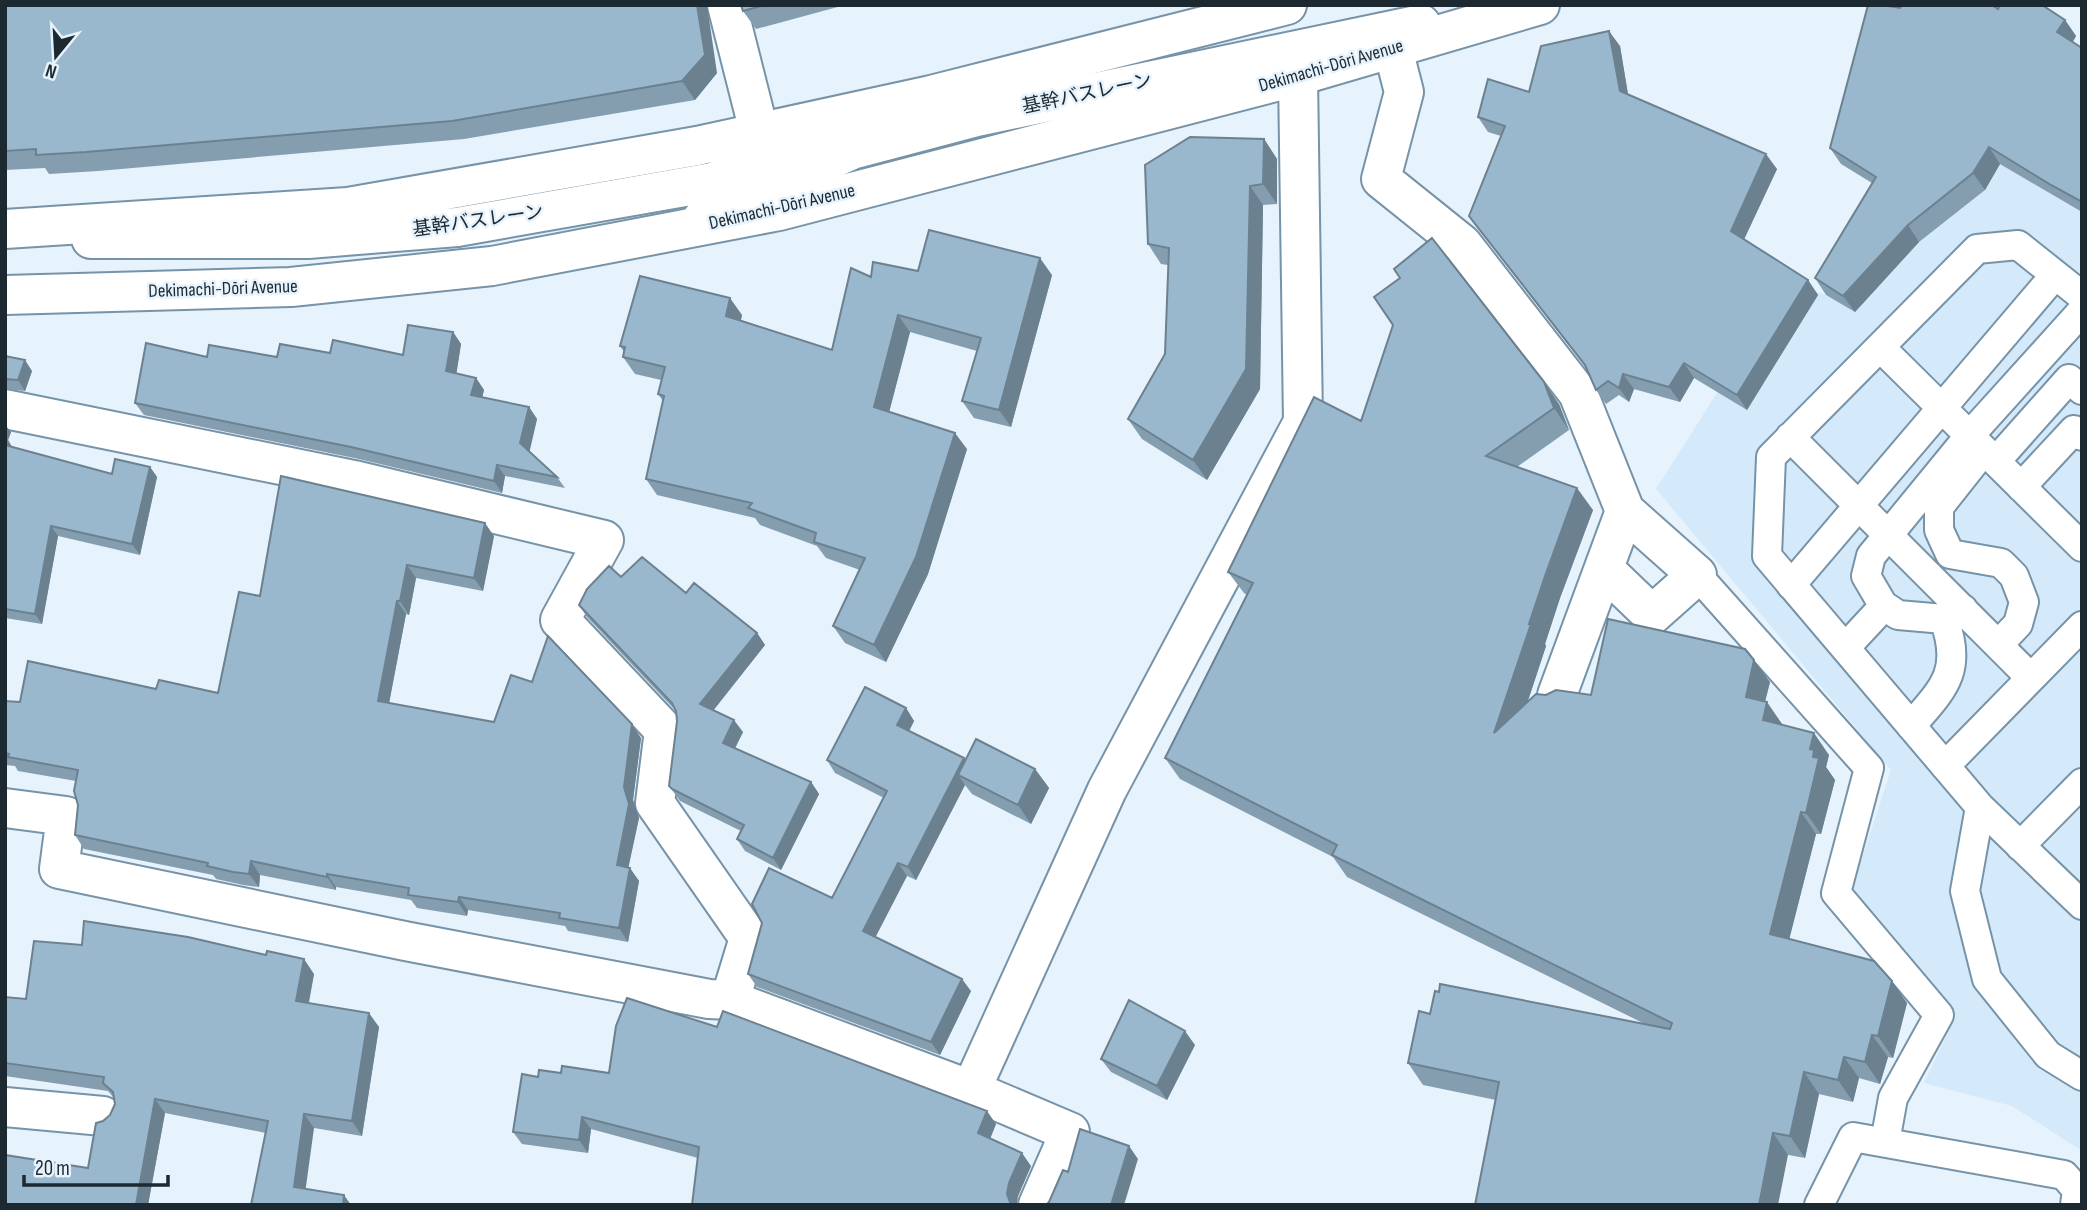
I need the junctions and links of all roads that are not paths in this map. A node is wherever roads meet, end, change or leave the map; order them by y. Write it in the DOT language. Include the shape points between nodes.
graph roads {
  1 [pos="727,5"];
  2 [pos="1287,5"];
  3 [pos="1512,5"];
  4 [pos="1540,5"];
  5 [pos="1392,49"];
  6 [pos="1298,76"];
  7 [pos="770,173"];
  8 [pos="5,229"];
  9 [pos="5,239"];
  10 [pos="2055,275"];
  11 [pos="5,295"];
  12 [pos="2082,296"];
  13 [pos="2082,311"];
  14 [pos="1880,347"];
  15 [pos="2082,390"];
  16 [pos="1941,408"];
  17 [pos="5,410"];
  18 [pos="2082,436"];
  19 [pos="1790,437"];
  20 [pos="1983,449"];
  21 [pos="2021,487"];
  22 [pos="1858,505"];
  23 [pos="1625,511"];
  24 [pos="1888,535"];
  25 [pos="2082,547"];
  26 [pos="1950,554"];
  27 [pos="1604,569"];
  28 [pos="1927,574"];
  29 [pos="1697,575"];
  30 [pos="1791,585"];
  31 [pos="1884,606"];
  32 [pos="1954,614"];
  33 [pos="2082,626"];
  34 [pos="1998,645"];
  35 [pos="1845,648"];
  36 [pos="2031,678"];
  37 [pos="1557,695"];
  38 [pos="1912,726"];
  39 [pos="1945,766"];
  40 [pos="2082,783"];
  41 [pos="1980,807"];
  42 [pos="5,808"];
  43 [pos="2020,846"];
  44 [pos="2076,888"];
  45 [pos="730,1000"];
  46 [pos="2082,1076"];
  47 [pos="971,1090"];
  48 [pos="5,1107"];
  49 [pos="103,1116"];
  50 [pos="1885,1142"];
  51 [pos="1038,1205"];
  52 [pos="1819,1205"];
  53 [pos="2075,1205"];
  1 -- 7 [label="street"];
  2 -- 7 [label="street, Dekimachi-Dōri Avenue" via="931,95"];
  3 -- 7 [label="street, 基幹バスレーン" via="977,117"];
  4 -- 5 [label="street, Dekimachi-Dōri Avenue"];
  5 -- 6 [label="street, Dekimachi-Dōri Avenue"];
  5 -- 23 [label="street" via="1404,92 1381,179 1462,244 1578,393"];
  6 -- 7 [label="street, Dekimachi-Dōri Avenue"];
  6 -- 47 [label="street" via="1303,422 1107,790"];
  7 -- 8 [label="street, Dekimachi-Dōri Avenue" via="697,146 348,207"];
  7 -- 9 [label="street, 基幹バスレーン" via="457,227 308,239"];
  7 -- 11 [label="street, Dekimachi-Dōri Avenue" via="677,230 492,266 291,287"];
  10 -- 12 [label="lane"];
  10 -- 14 [label="lane" via="2018,245 1977,249"];
  10 -- 16 [label="lane"];
  13 -- 20 [label="lane"];
  14 -- 16 [label="lane"];
  14 -- 19 [label="lane"];
  15 -- 20 [label="lane" via="2069,379"];
  16 -- 20 [label="lane"];
  16 -- 22 [label="lane"];
  17 -- 45 [label="street" via="354,480 604,540 560,620 664,730 655,803 749,938"];
  18 -- 21 [label="lane" via="2074,430"];
  19 -- 22 [label="lane"];
  19 -- 30 [label="lane" via="1771,457 1767,556"];
  20 -- 21 [label="lane"];
  20 -- 24 [label="lane"];
  20 -- 26 [label="lane" via="1939,507 1939,530"];
  21 -- 25 [label="lane"];
  22 -- 24 [label="lane"];
  22 -- 30 [label="lane"];
  23 -- 27 [label="street"];
  23 -- 29 [label="street"];
  24 -- 28 [label="lane"];
  24 -- 31 [label="lane" via="1871,556 1866,576"];
  26 -- 28 [label="lane"];
  26 -- 34 [label="lane" via="2001,563 2014,576 2024,602 2018,624"];
  27 -- 29 [label="street" via="1651,615"];
  27 -- 37 [label="street"];
  28 -- 32 [label="lane"];
  29 -- 50 [label="lane" via="1869,768 1836,893 1939,1015 1893,1098"];
  30 -- 35 [label="lane"];
  31 -- 32 [label="lane" via="1898,615"];
  31 -- 35 [label="lane"];
  32 -- 34 [label="lane"];
  32 -- 38 [label="lane" via="1952,662 1944,688"];
  33 -- 36 [label="lane"];
  34 -- 36 [label="lane"];
  35 -- 38 [label="lane"];
  36 -- 39 [label="lane"];
  38 -- 39 [label="lane"];
  39 -- 41 [label="lane"];
  40 -- 43 [label="lane"];
  41 -- 43 [label="lane"];
  41 -- 46 [label="lane" via="1965,891 1987,979 2048,1055"];
  42 -- 45 [label="street" via="66,816 60,869 405,942"];
  43 -- 44 [label="lane"];
  45 -- 47 [label="street"];
  47 -- 51 [label="street" via="1070,1132"];
  48 -- 49 [label="street"];
  50 -- 52 [label="lane" via="1853,1137"];
  50 -- 53 [label="lane" via="2064,1175 2077,1190"];
}
